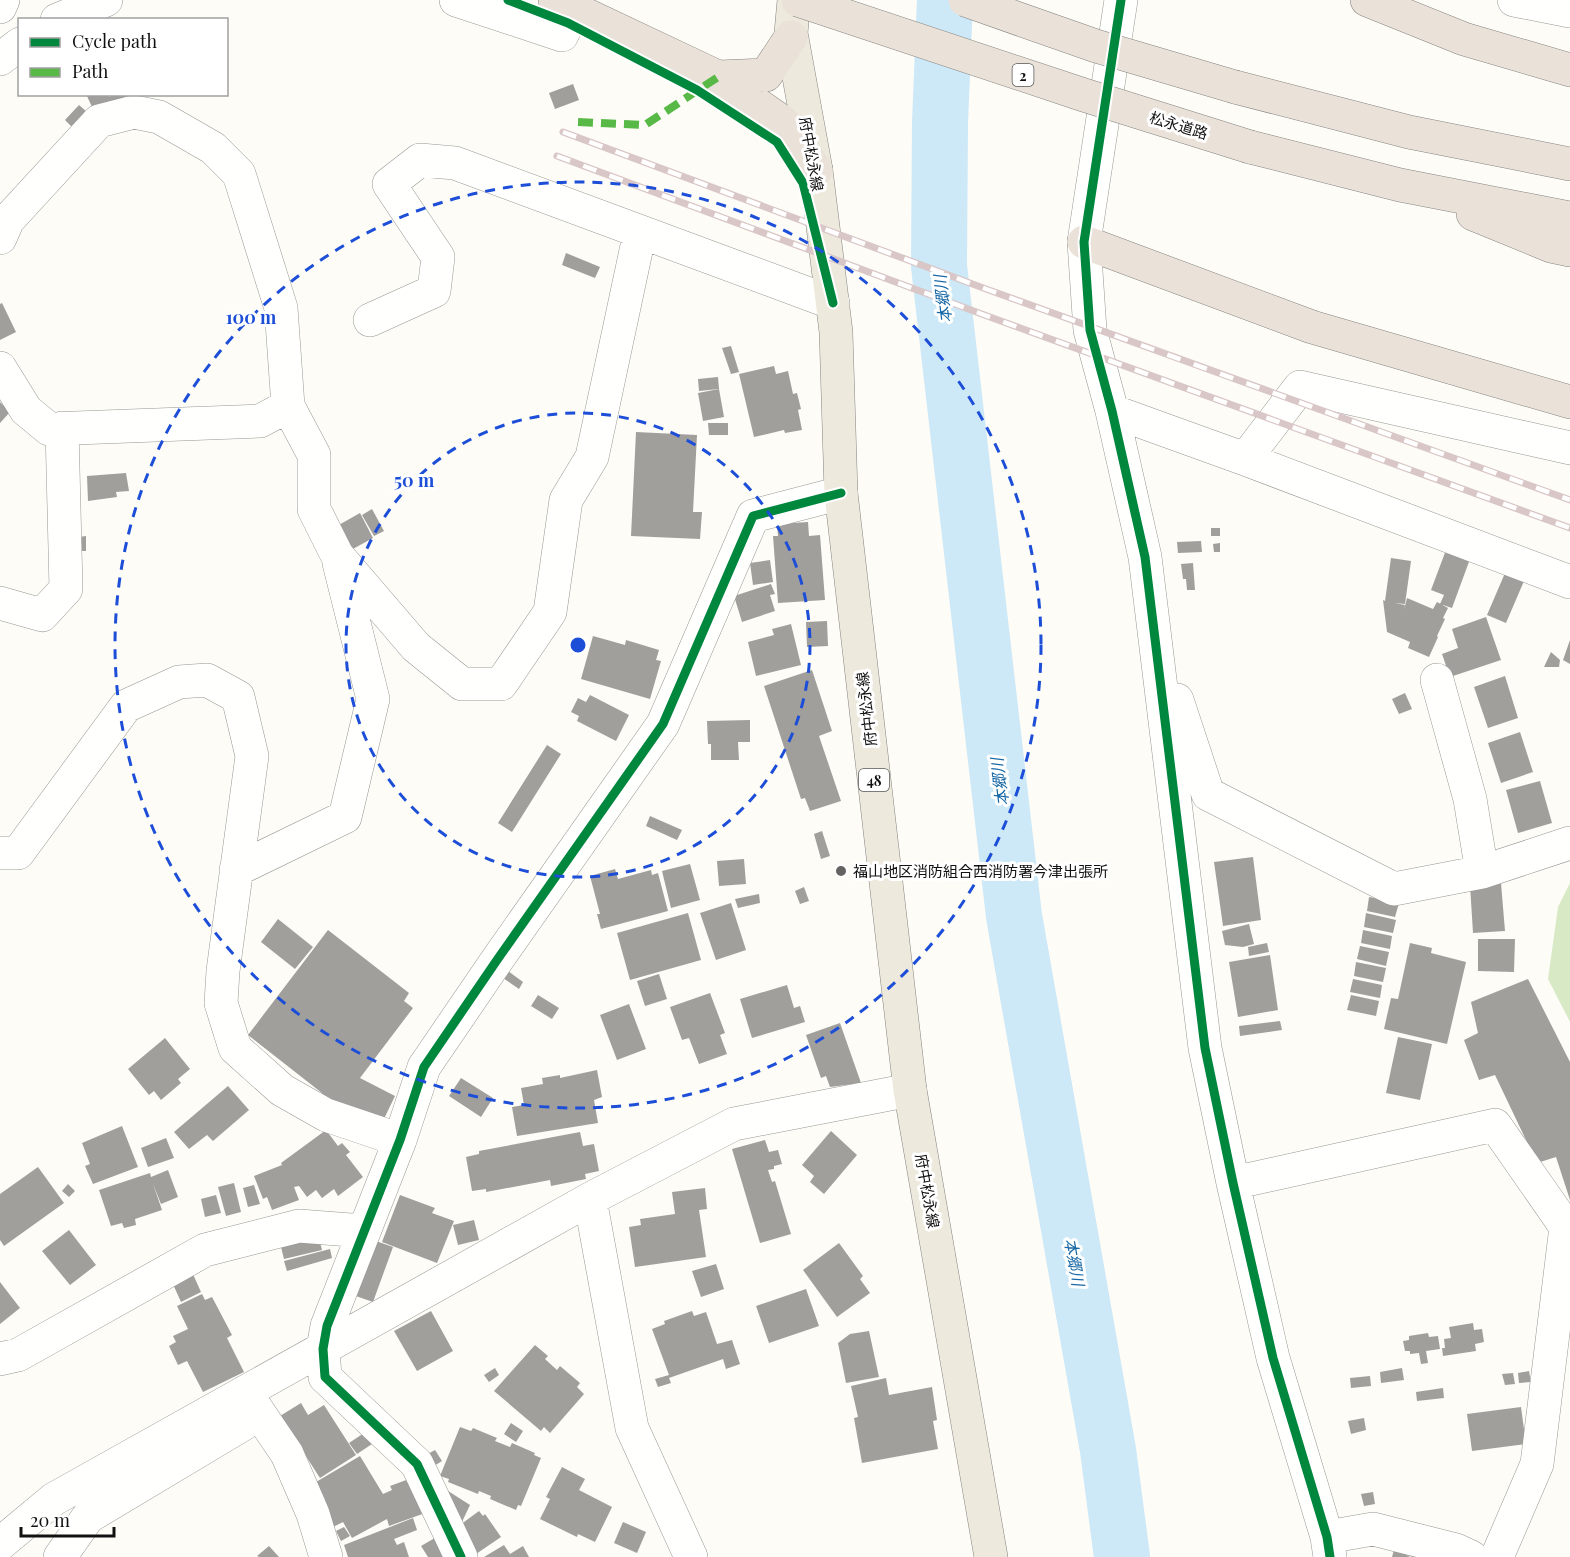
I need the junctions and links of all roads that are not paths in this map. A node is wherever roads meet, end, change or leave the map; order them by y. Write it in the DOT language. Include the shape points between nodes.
graph roads {
  1 [pos="3,0"];
  2 [pos="106,0"];
  3 [pos="456,0"];
  4 [pos="796,0"];
  5 [pos="965,0"];
  6 [pos="1122,0"];
  7 [pos="1367,0"];
  8 [pos="1514,0"];
  9 [pos="565,4"];
  10 [pos="0,7"];
  11 [pos="1570,11"];
  12 [pos="62,18"];
  13 [pos="791,37"];
  14 [pos="18,46"];
  15 [pos="0,59"];
  16 [pos="1570,70"];
  17 [pos="718,77"];
  18 [pos="1570,164"];
  19 [pos="816,170"];
  20 [pos="1400,185"];
  21 [pos="1570,218"];
  22 [pos="640,232"];
  23 [pos="0,238"];
  24 [pos="1084,242"];
  25 [pos="1570,250"];
  26 [pos="832,303"];
  27 [pos="370,320"];
  28 [pos="0,368"];
  29 [pos="1570,402"];
  30 [pos="288,406"];
  31 [pos="1112,411"];
  32 [pos="62,428"];
  33 [pos="1570,448"];
  34 [pos="1245,459"];
  35 [pos="841,492"];
  36 [pos="337,555"];
  37 [pos="1570,582"];
  38 [pos="0,603"];
  39 [pos="1154,630"];
  40 [pos="1437,680"];
  41 [pos="1570,843"];
  42 [pos="0,853"];
  43 [pos="236,870"];
  44 [pos="1482,872"];
  45 [pos="910,1090"];
  46 [pos="399,1140"];
  47 [pos="1233,1183"];
  48 [pos="590,1199"];
  49 [pos="364,1231"];
  50 [pos="323,1349"];
  51 [pos="6,1351"];
  52 [pos="245,1392"];
  53 [pos="0,1544"];
  54 [pos="1328,1547"];
  55 [pos="60,1557"];
  56 [pos="326,1557"];
  57 [pos="461,1557"];
  58 [pos="691,1557"];
  59 [pos="991,1557"];
  60 [pos="1471,1557"];
  61 [pos="1497,1557"];
  1 -- 10 [label="street"];
  2 -- 12 [label="street"];
  3 -- 9 [label="street" via="562,35"];
  4 -- 13 [label="main road, 府中松永線 / 48"];
  4 -- 20 [label="highway, 松永道路 / 2, bridge" via="1250,147"];
  5 -- 18 [label="highway, bridge" via="1096,46 1235,87 1409,132"];
  6 -- 24 [label="street"];
  7 -- 16 [label="highway" via="1464,39"];
  8 -- 11 [label="street"];
  9 -- 17 [label="highway"];
  13 -- 17 [label="highway" via="765,75"];
  13 -- 19 [label="main road, 府中松永線 / 48"];
  14 -- 15 [label="street"];
  17 -- 19 [label="highway" via="784,123"];
  19 -- 26 [label="main road, 府中松永線 / 48"];
  20 -- 21 [label="highway, 松永道路 / 2"];
  20 -- 25 [label="highway" via="1551,246"];
  22 -- 26 [label="street"];
  22 -- 27 [label="street" via="455,163 420,160 389,184 438,257 434,291"];
  22 -- 36 [label="street" via="592,457 566,500 550,612 501,684 462,684 416,647"];
  23 -- 30 [label="street" via="8,220 99,121 134,112 159,117 195,137 213,148 239,174 281,308"];
  24 -- 29 [label="highway" via="1312,327"];
  24 -- 31 [label="street" via="1090,330"];
  26 -- 35 [label="main road, 府中松永線 / 48"];
  28 -- 32 [label="street" via="26,410 49,429"];
  30 -- 32 [label="street" via="260,421"];
  30 -- 36 [label="street" via="314,455 314,509"];
  31 -- 34 [label="street"];
  31 -- 39 [label="street" via="1145,557"];
  32 -- 38 [label="street" via="66,589 42,615"];
  33 -- 34 [label="street" via="1300,387"];
  34 -- 37 [label="street"];
  35 -- 45 [label="main road, 府中松永線 / 48"];
  35 -- 46 [label="street" via="753,516 663,724 424,1067"];
  36 -- 43 [label="street" via="374,699 345,817"];
  39 -- 44 [label="street" via="1208,794 1394,889"];
  39 -- 47 [label="street" via="1205,1048"];
  40 -- 44 [label="street" via="1470,799"];
  41 -- 44 [label="street"];
  42 -- 43 [label="street" via="18,853 126,706 179,682 207,681 238,697 252,756"];
  43 -- 46 [label="street" via="220,1003 235,1048 282,1090 326,1115"];
  45 -- 48 [label="street" via="734,1124"];
  45 -- 59 [label="main road, 府中松永線 / 48"];
  46 -- 49 [label="street"];
  47 -- 54 [label="street" via="1273,1358"];
  47 -- 61 [label="street" via="1495,1125 1566,1227 1537,1464"];
  48 -- 50 [label="street"];
  48 -- 58 [label="street" via="632,1428"];
  49 -- 50 [label="street" via="327,1326"];
  49 -- 51 [label="street" via="299,1226 205,1250"];
  50 -- 52 [label="street"];
  50 -- 57 [label="street" via="325,1377 417,1464"];
  52 -- 53 [label="street" via="54,1499"];
  52 -- 55 [label="street" via="245,1423 88,1517"];
  52 -- 56 [label="street" via="288,1454"];
  54 -- 60 [label="street" via="1373,1529"];
}
